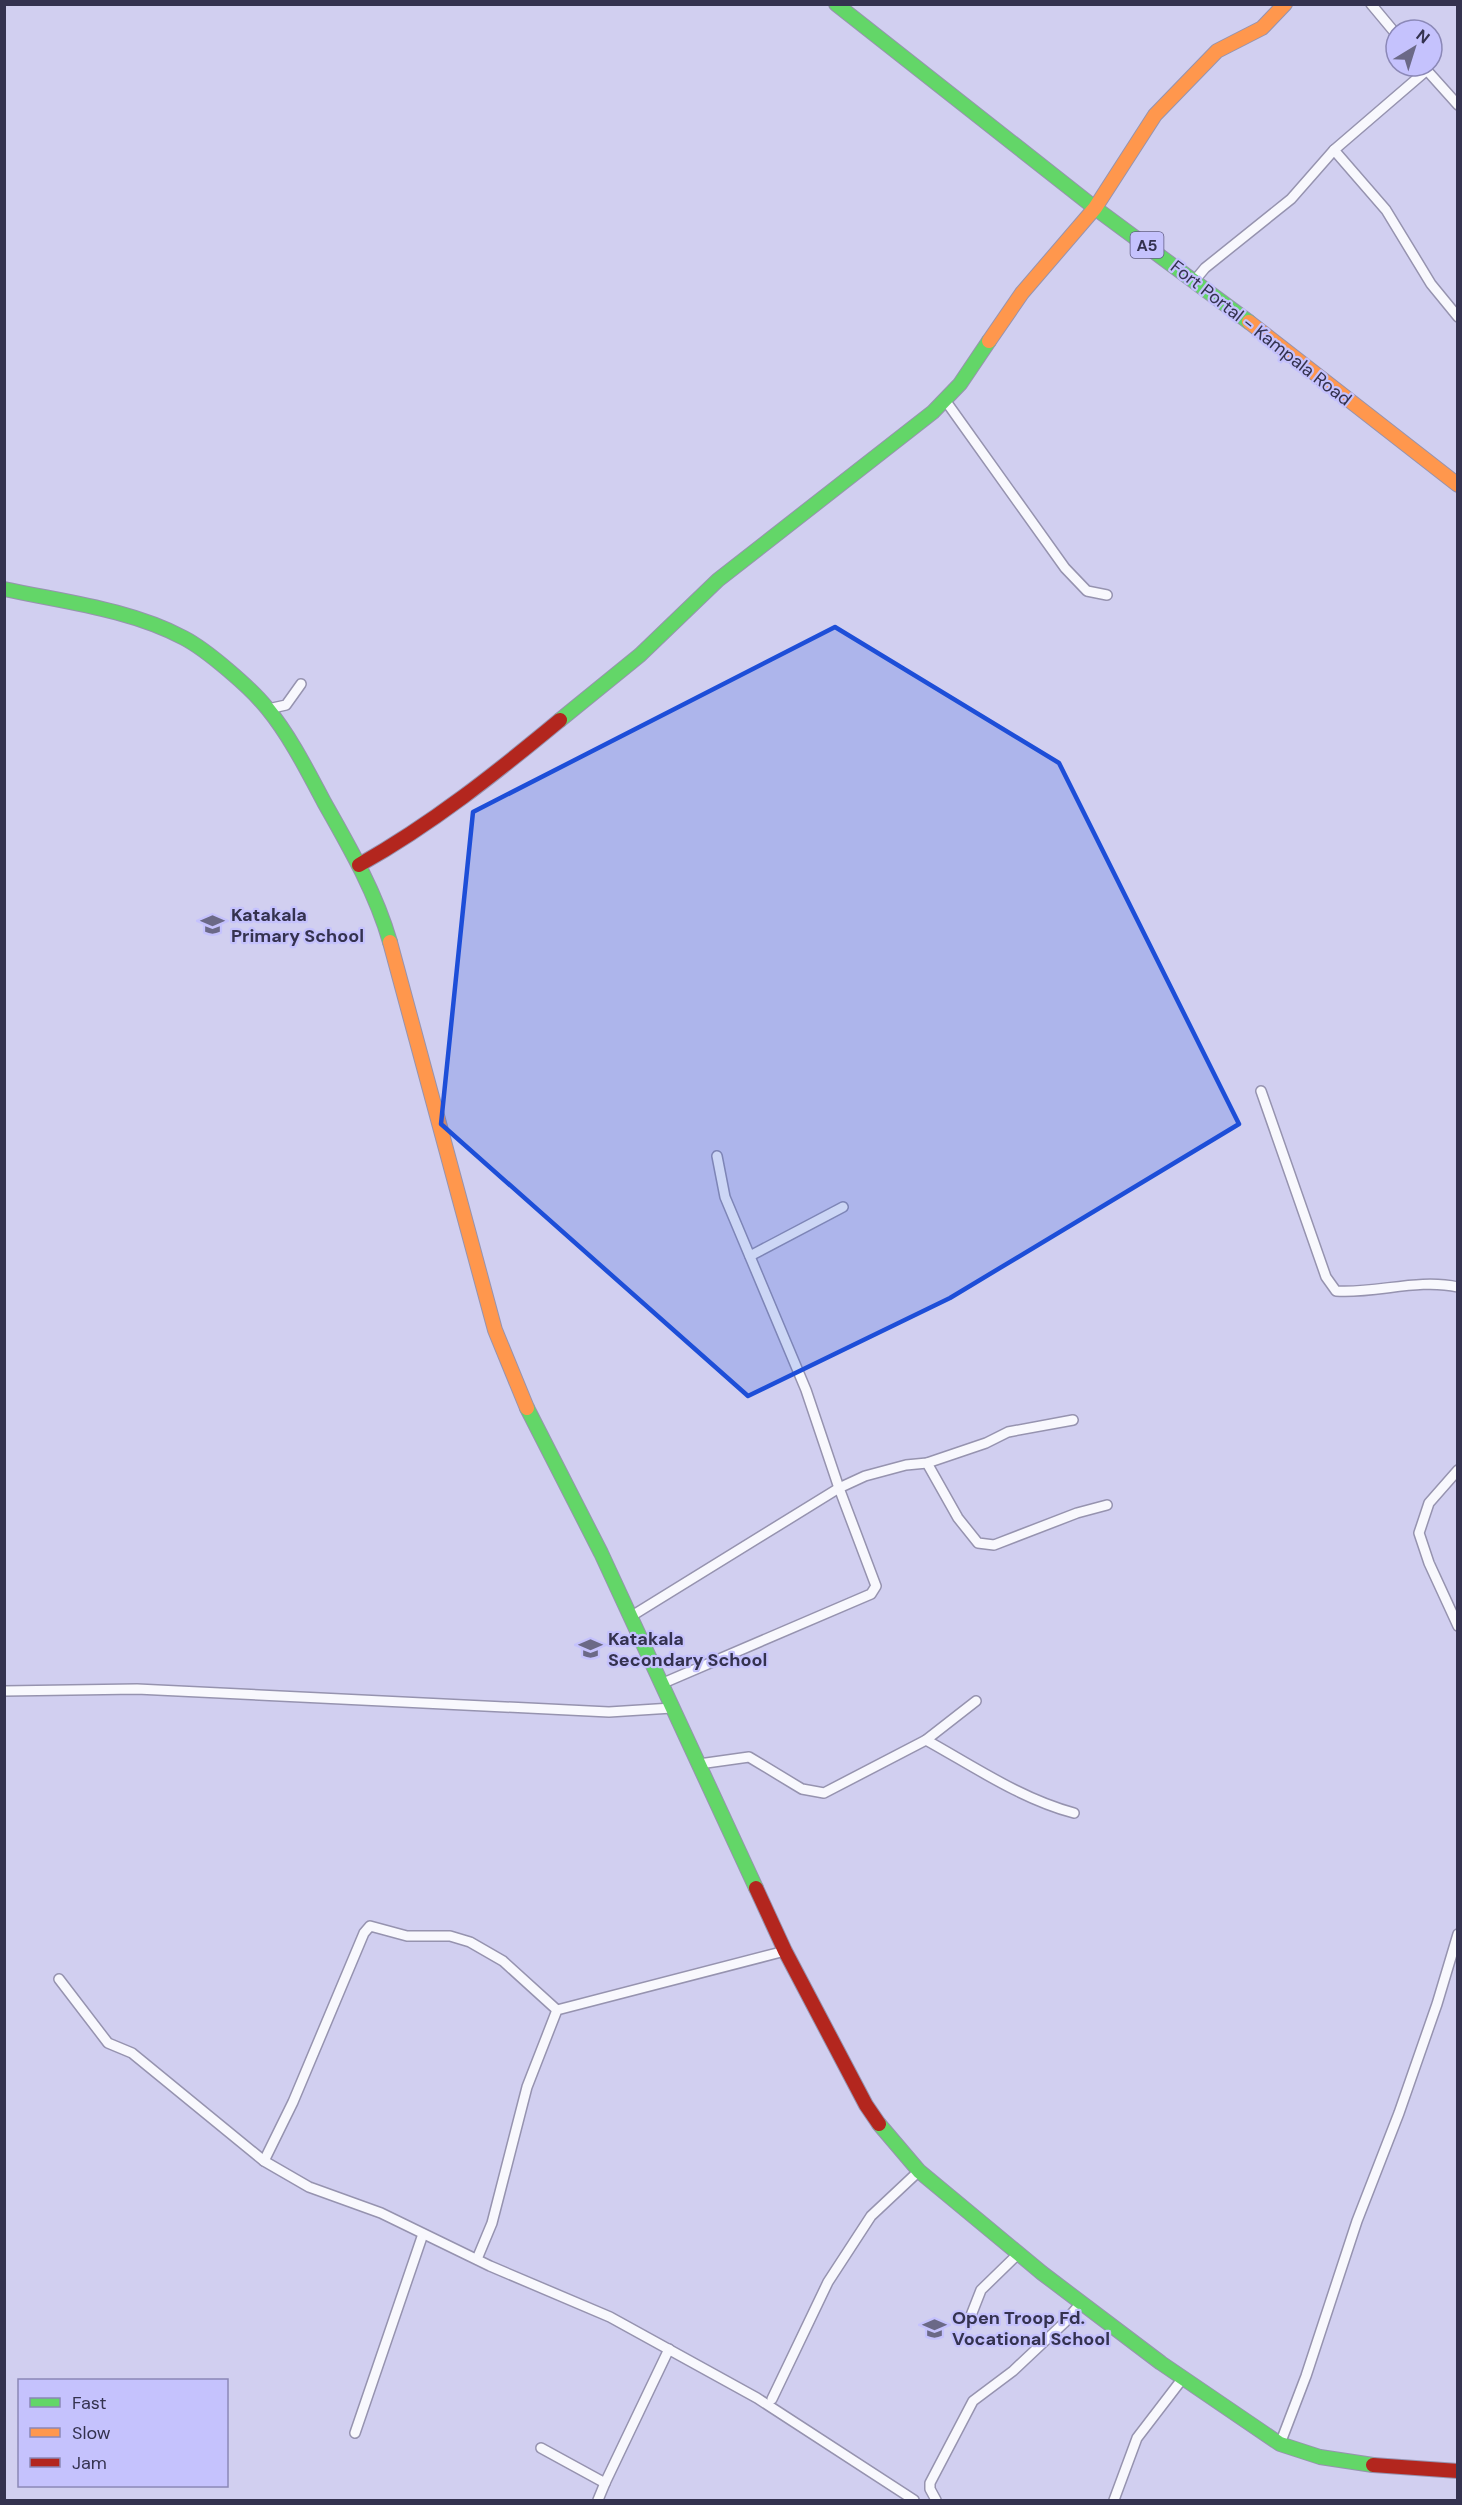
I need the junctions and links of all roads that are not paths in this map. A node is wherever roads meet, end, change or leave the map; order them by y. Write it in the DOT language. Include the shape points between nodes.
graph roads {
  1 [pos="836,4"];
  2 [pos="1286,4"];
  3 [pos="1371,4"];
  4 [pos="1384,20"];
  5 [pos="1414,78"];
  6 [pos="1434,78"];
  7 [pos="1458,105"];
  8 [pos="1334,150"];
  9 [pos="1095,208"];
  10 [pos="1195,280"];
  11 [pos="1458,317"];
  12 [pos="945,400"];
  13 [pos="1458,485"];
  14 [pos="4,589"];
  15 [pos="1107,595"];
  16 [pos="301,684"];
  17 [pos="268,709"];
  18 [pos="359,865"];
  19 [pos="1261,1091"];
  20 [pos="717,1156"];
  21 [pos="843,1207"];
  22 [pos="750,1256"];
  23 [pos="1458,1287"];
  24 [pos="1073,1420"];
  25 [pos="927,1463"];
  26 [pos="1458,1470"];
  27 [pos="839,1488"];
  28 [pos="1107,1505"];
  29 [pos="630,1617"];
  30 [pos="1458,1626"];
  31 [pos="661,1684"];
  32 [pos="4,1691"];
  33 [pos="976,1701"];
  34 [pos="672,1708"];
  35 [pos="926,1740"];
  36 [pos="699,1764"];
  37 [pos="1074,1813"];
  38 [pos="1458,1935"];
  39 [pos="785,1951"];
  40 [pos="59,1979"];
  41 [pos="557,2010"];
  42 [pos="264,2161"];
  43 [pos="918,2171"];
  44 [pos="423,2234"];
  45 [pos="1018,2254"];
  46 [pos="477,2259"];
  47 [pos="1081,2303"];
  48 [pos="970,2318"];
  49 [pos="669,2349"];
  50 [pos="1183,2378"];
  51 [pos="772,2398"];
  52 [pos="355,2433"];
  53 [pos="1280,2444"];
  54 [pos="541,2448"];
  55 [pos="1458,2471"];
  56 [pos="605,2483"];
  57 [pos="598,2500"];
  58 [pos="914,2500"];
  59 [pos="936,2500"];
  60 [pos="1114,2500"];
  1 -- 9 [label="street, Fort Portal - Kampala Road / A5"];
  2 -- 9 [label="street" via="1262,28 1217,51 1201,65 1155,115"];
  3 -- 4 [label="street"];
  5 -- 8 [label="street"];
  6 -- 7 [label="street"];
  8 -- 10 [label="street" via="1291,199"];
  8 -- 11 [label="street" via="1386,210 1431,284"];
  9 -- 10 [label="street, Fort Portal - Kampala Road / A5"];
  9 -- 12 [label="street" via="1022,293"];
  10 -- 13 [label="street, Fort Portal - Kampala Road / A5"];
  12 -- 15 [label="street" via="1065,568 1087,591"];
  12 -- 18 [label="street" via="749,554 640,655 482,784 405,839"];
  14 -- 17 [label="street" via="162,627 209,655"];
  16 -- 17 [label="street" via="286,705"];
  17 -- 18 [label="street"];
  18 -- 29 [label="street" via="389,938 495,1330 526,1406"];
  19 -- 23 [label="street" via="1326,1277 1336,1291 1408,1285"];
  20 -- 22 [label="street" via="725,1197"];
  21 -- 22 [label="street"];
  22 -- 27 [label="street" via="806,1390"];
  24 -- 25 [label="street" via="1008,1432"];
  25 -- 27 [label="street" via="865,1476"];
  25 -- 28 [label="street" via="958,1518 978,1543 994,1545"];
  26 -- 30 [label="street" via="1429,1503 1419,1533"];
  27 -- 29 [label="street"];
  27 -- 31 [label="street" via="875,1590"];
  29 -- 31 [label="street"];
  31 -- 34 [label="street"];
  32 -- 34 [label="street" via="137,1689 609,1712"];
  33 -- 35 [label="street"];
  34 -- 36 [label="street"];
  35 -- 36 [label="street" via="824,1792 802,1789 749,1757"];
  35 -- 37 [label="street" via="1018,1791"];
  36 -- 39 [label="street"];
  38 -- 53 [label="street" via="1399,2113"];
  39 -- 41 [label="street"];
  39 -- 43 [label="street" via="866,2105"];
  40 -- 42 [label="street" via="108,2043 132,2053"];
  41 -- 42 [label="street" via="503,1961 470,1942 450,1936 407,1936 370,1926 363,1933 293,2102"];
  41 -- 46 [label="street" via="527,2088 492,2223"];
  42 -- 44 [label="street" via="309,2187 381,2213"];
  43 -- 45 [label="street"];
  43 -- 51 [label="street" via="871,2216 828,2282"];
  44 -- 46 [label="street"];
  44 -- 52 [label="street"];
  45 -- 47 [label="street"];
  45 -- 48 [label="street" via="981,2290"];
  46 -- 49 [label="street" via="610,2317"];
  47 -- 50 [label="street"];
  47 -- 59 [label="street" via="1013,2371 973,2401 930,2483"];
  49 -- 56 [label="street"];
  49 -- 58 [label="street" via="757,2398"];
  50 -- 53 [label="street"];
  50 -- 60 [label="street" via="1137,2438"];
  53 -- 55 [label="street" via="1320,2457 1363,2464"];
  54 -- 56 [label="street"];
  56 -- 57 [label="street"];
}
